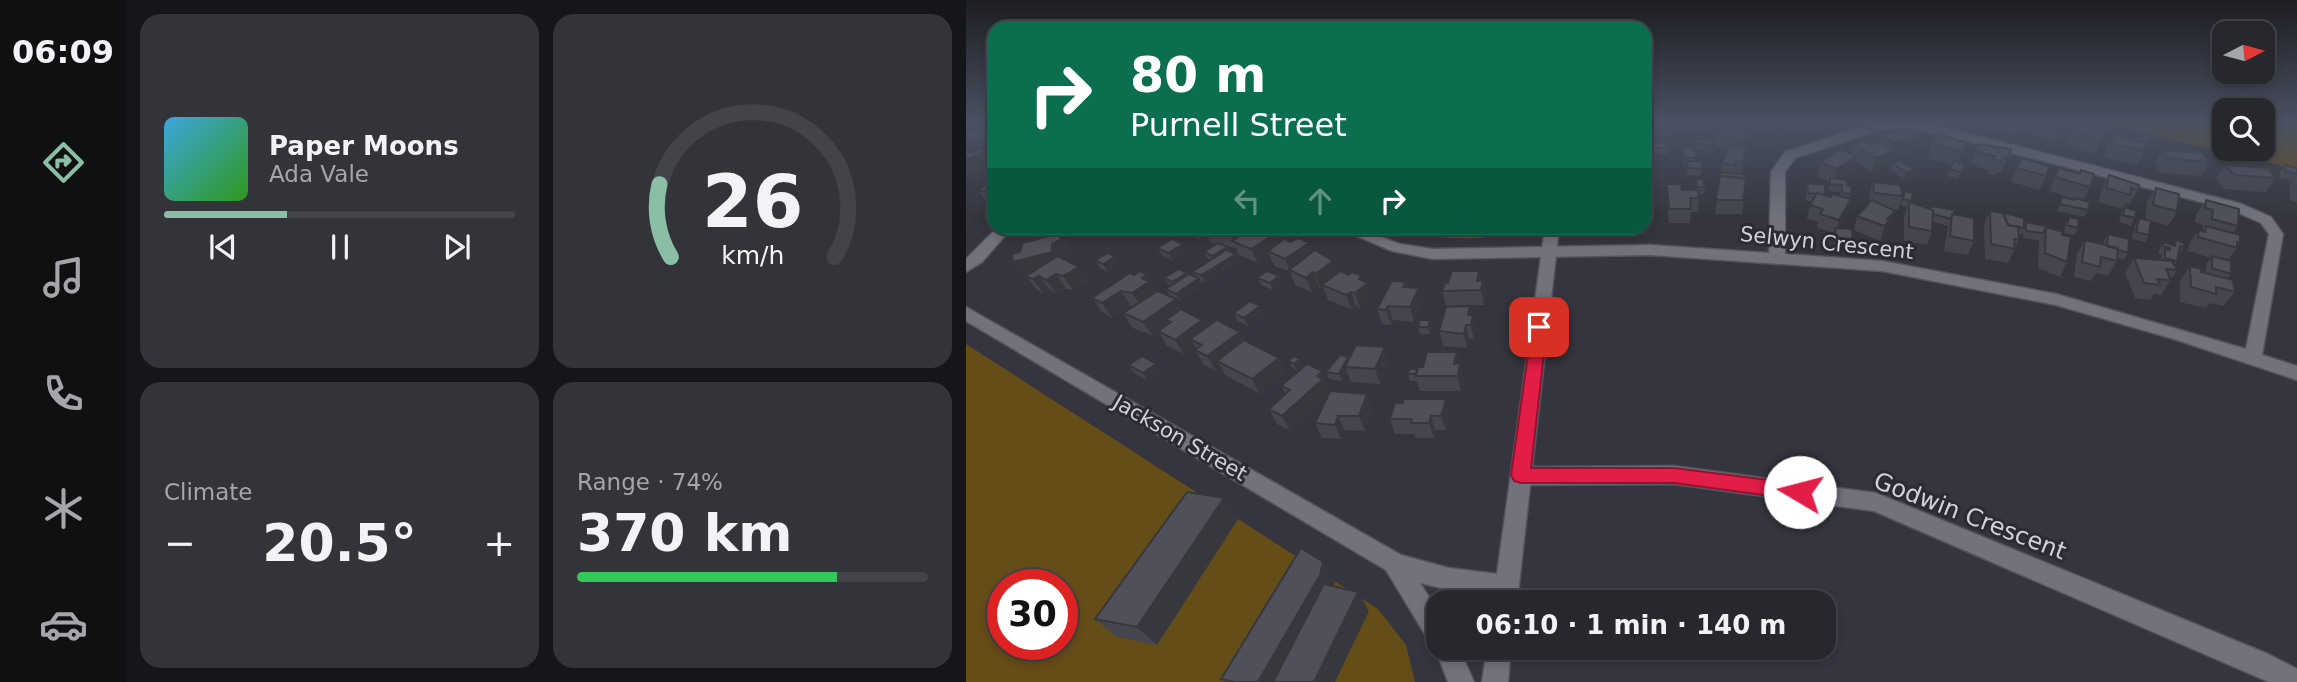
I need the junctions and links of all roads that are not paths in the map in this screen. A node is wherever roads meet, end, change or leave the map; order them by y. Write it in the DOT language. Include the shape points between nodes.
graph roads {
  1 [pos="1791,155"];
  2 [pos="2036,155"];
  3 [pos="999,235"];
  4 [pos="1365,235"];
  5 [pos="1551,235"];
  6 [pos="1549,253"];
  7 [pos="1777,257"];
  8 [pos="966,267"];
  9 [pos="966,313"];
  10 [pos="2253,357"];
  11 [pos="2297,373"];
  12 [pos="1521,475"];
  13 [pos="1394,563"];
  14 [pos="1495,590"];
  15 [pos="1507,590"];
  16 [pos="1426,613"];
  17 [pos="1452,660"];
  18 [pos="1497,660"];
  19 [pos="1461,682"];
  20 [pos="1494,682"];
  21 [pos="2296,682"];
  1 -- 7 [label="street" via="1778,172"];
  2 -- 10 [label="street" via="2238,207 2266,220 2276,234"];
  3 -- 8 [label="street"];
  4 -- 6 [label="street, Selwyn Crescent" via="1415,252"];
  5 -- 6 [label="street"];
  6 -- 7 [label="street, Selwyn Crescent" via="1650,250"];
  6 -- 12 [label="street"];
  7 -- 10 [label="street, Selwyn Crescent" via="1882,267 2056,300"];
  9 -- 13 [label="street, Jackson Street"];
  10 -- 11 [label="street, Selwyn Crescent"];
  12 -- 15 [label="street"];
  12 -- 21 [label="street, Godwin Crescent" via="1674,475 1876,502"];
  13 -- 14 [label="street, Jackson Street" via="1424,575"];
  13 -- 16 [label="street, Jackson Street"];
  17 -- 19 [label="street"];
  18 -- 20 [label="street"];
}
